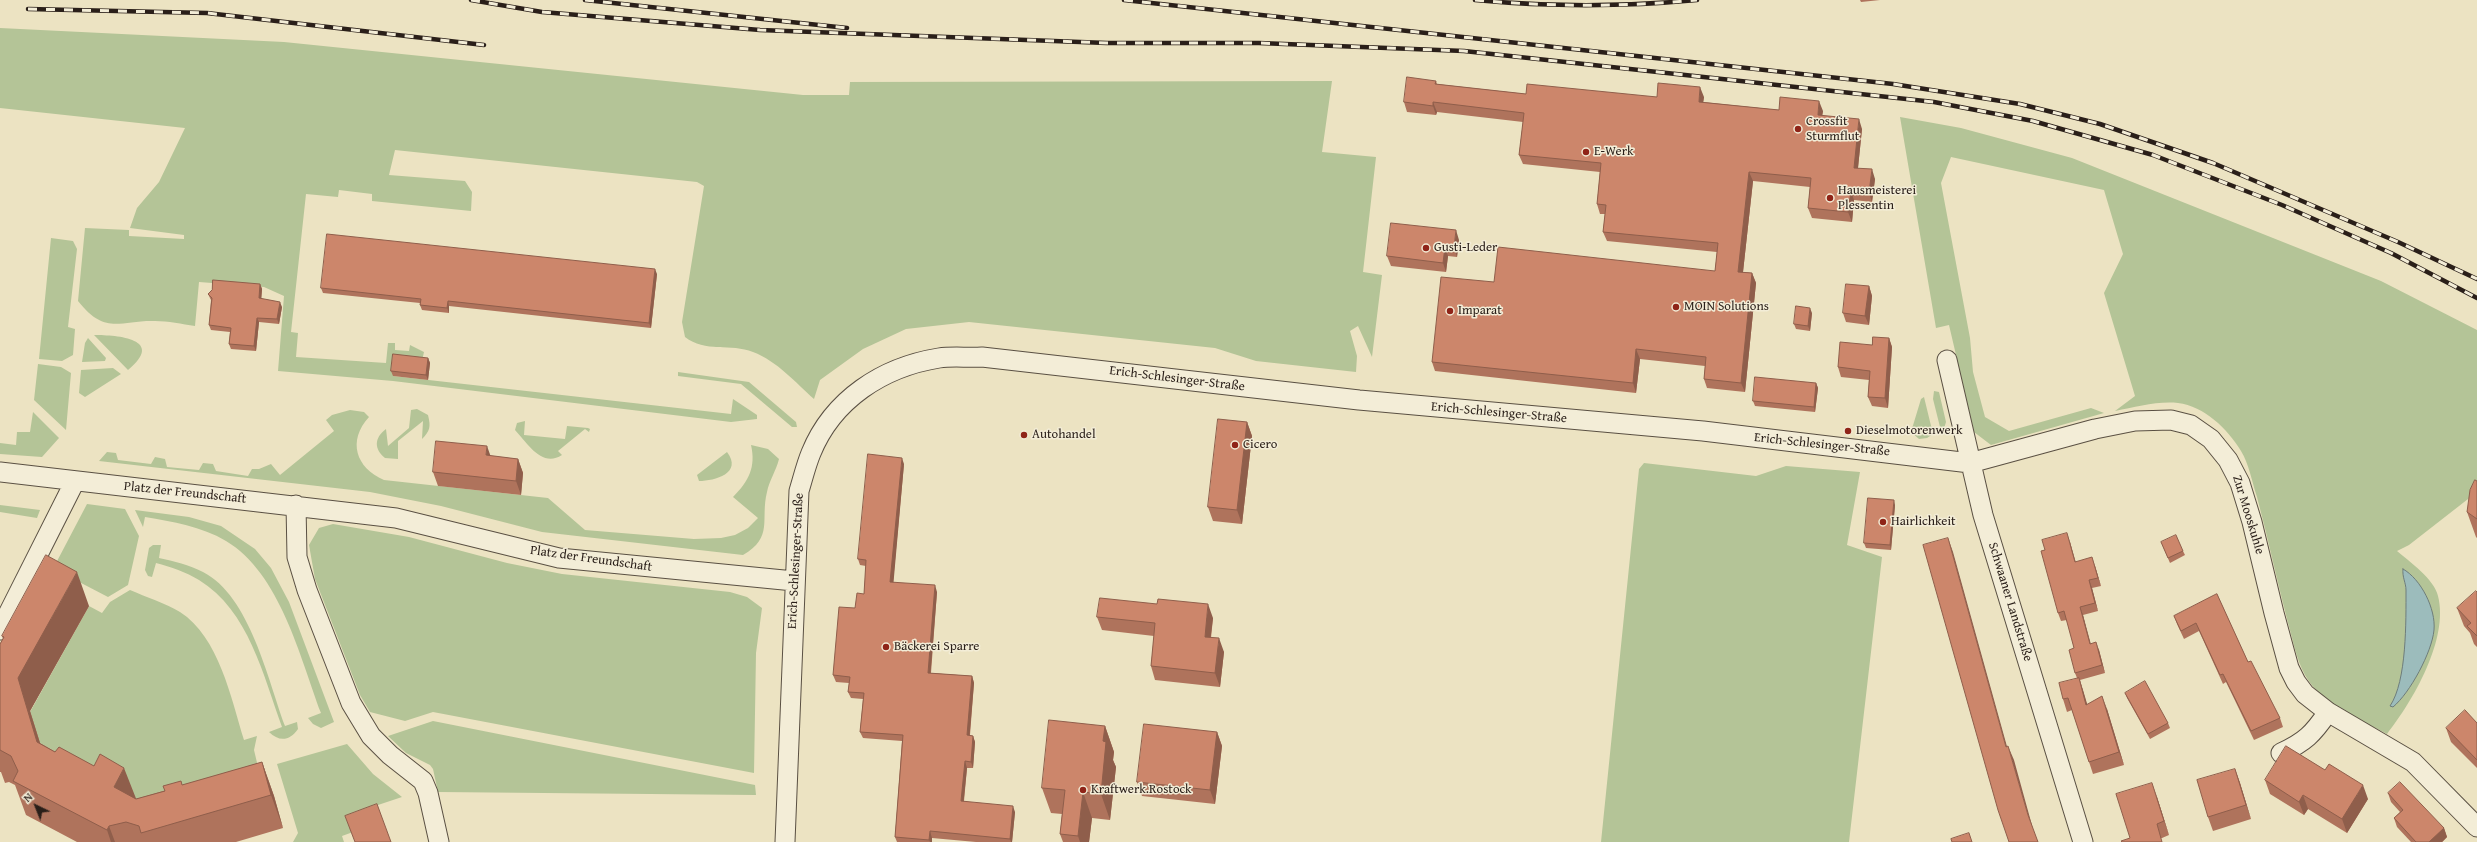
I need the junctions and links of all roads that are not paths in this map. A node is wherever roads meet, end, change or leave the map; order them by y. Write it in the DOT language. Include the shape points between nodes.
graph roads {
  1 [pos="1947,360"];
  2 [pos="1970,463"];
  3 [pos="0,472"];
  4 [pos="75,481"];
  5 [pos="296,505"];
  6 [pos="794,581"];
  7 [pos="0,630"];
  8 [pos="2328,712"];
  9 [pos="2281,753"];
  10 [pos="2477,827"];
  11 [pos="439,842"];
  12 [pos="785,842"];
  13 [pos="2083,842"];
  1 -- 2 [label="street, Schwaaner Landstraße"];
  2 -- 6 [label="street, Erich-Schlesinger-Straße" via="1702,431 1222,386 1044,363 982,357 941,358 900,369 867,385 840,406 824,428 811,453 799,491"];
  2 -- 8 [label="street, Zur Mooskuhle" via="2095,429 2135,421 2176,421 2201,431 2228,460 2240,483 2289,668 2305,694"];
  2 -- 13 [label="street, Schwaaner Landstraße" via="1983,516"];
  3 -- 4 [label="street, Platz der Freundschaft"];
  4 -- 5 [label="street, Platz der Freundschaft"];
  4 -- 7 [label="street"];
  5 -- 6 [label="street, Platz der Freundschaft" via="424,524 558,558"];
  5 -- 11 [label="street" via="297,556 307,590 351,703 371,736 423,782"];
  6 -- 12 [label="street, Erich-Schlesinger-Straße"];
  8 -- 9 [label="street" via="2301,744"];
  8 -- 10 [label="street, Zur Mooskuhle" via="2413,762"];
}
